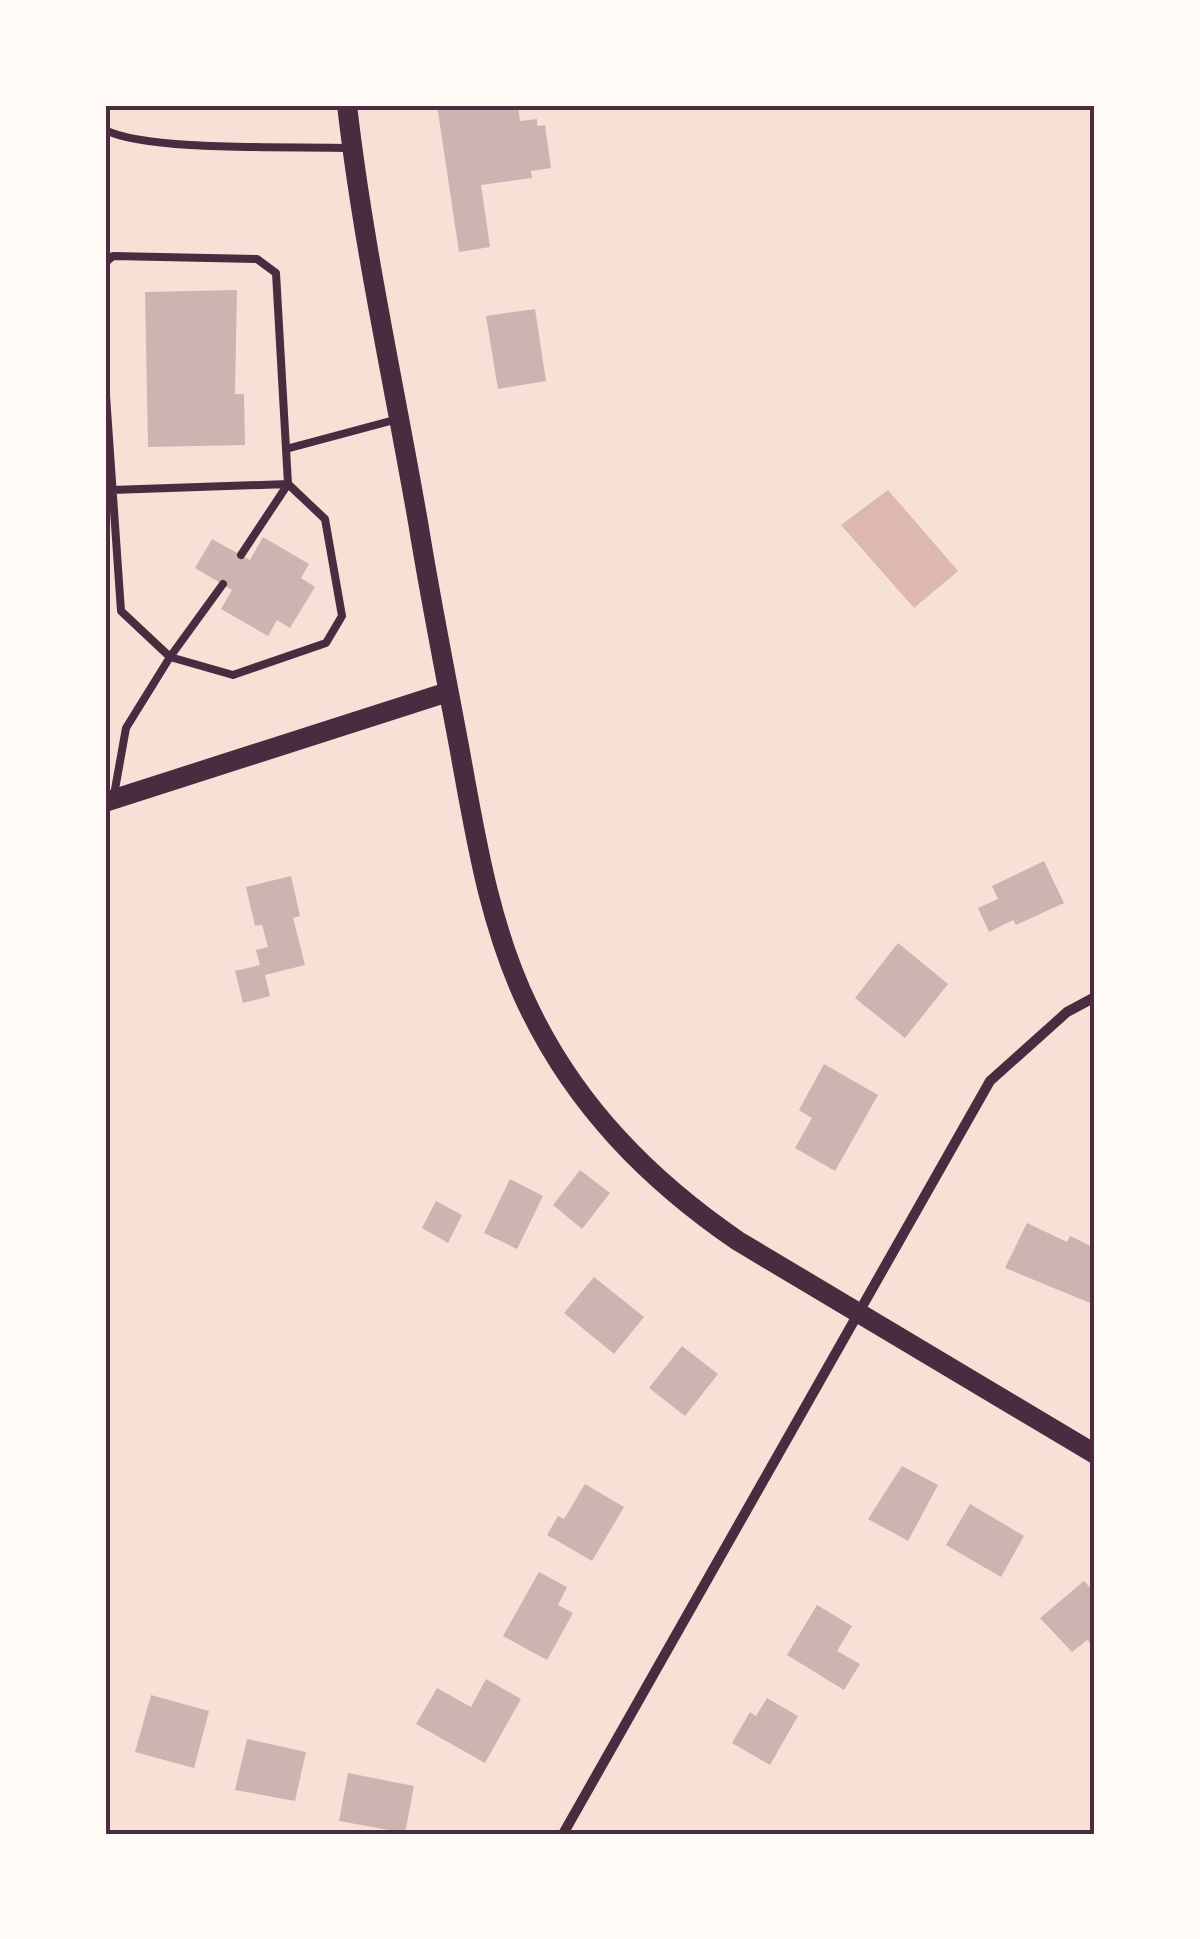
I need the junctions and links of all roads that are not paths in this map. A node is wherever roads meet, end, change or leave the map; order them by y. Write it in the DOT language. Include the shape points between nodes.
graph roads {
  1 [pos="347,105"];
  2 [pos="105,130"];
  3 [pos="353,148"];
  4 [pos="105,263"];
  5 [pos="105,381"];
  6 [pos="400,418"];
  7 [pos="286,449"];
  8 [pos="288,484"];
  9 [pos="112,490"];
  10 [pos="242,555"];
  11 [pos="223,584"];
  12 [pos="170,657"];
  13 [pos="448,692"];
  14 [pos="109,801"];
  15 [pos="1095,997"];
  16 [pos="860,1315"];
  17 [pos="1095,1454"];
  18 [pos="564,1834"];
  1 -- 3 [label="main road"];
  2 -- 3 [label="lane" via="186,143"];
  3 -- 6 [label="main road"];
  4 -- 7 [label="lane" via="113,256 268,264 276,274"];
  5 -- 9 [label="lane"];
  6 -- 7 [label="lane"];
  6 -- 13 [label="main road"];
  7 -- 8 [label="lane"];
  8 -- 9 [label="lane"];
  8 -- 10 [label="lane"];
  8 -- 12 [label="lane" via="325,519 342,616 326,642 233,675"];
  9 -- 12 [label="lane" via="121,610"];
  11 -- 12 [label="lane"];
  12 -- 14 [label="lane" via="126,728"];
  13 -- 14 [label="main road"];
  13 -- 16 [label="main road" via="494,913 529,1009 576,1088 635,1160 691,1209"];
  15 -- 16 [label="street" via="1067,1012 990,1080"];
  16 -- 17 [label="main road"];
  16 -- 18 [label="street"];
}
